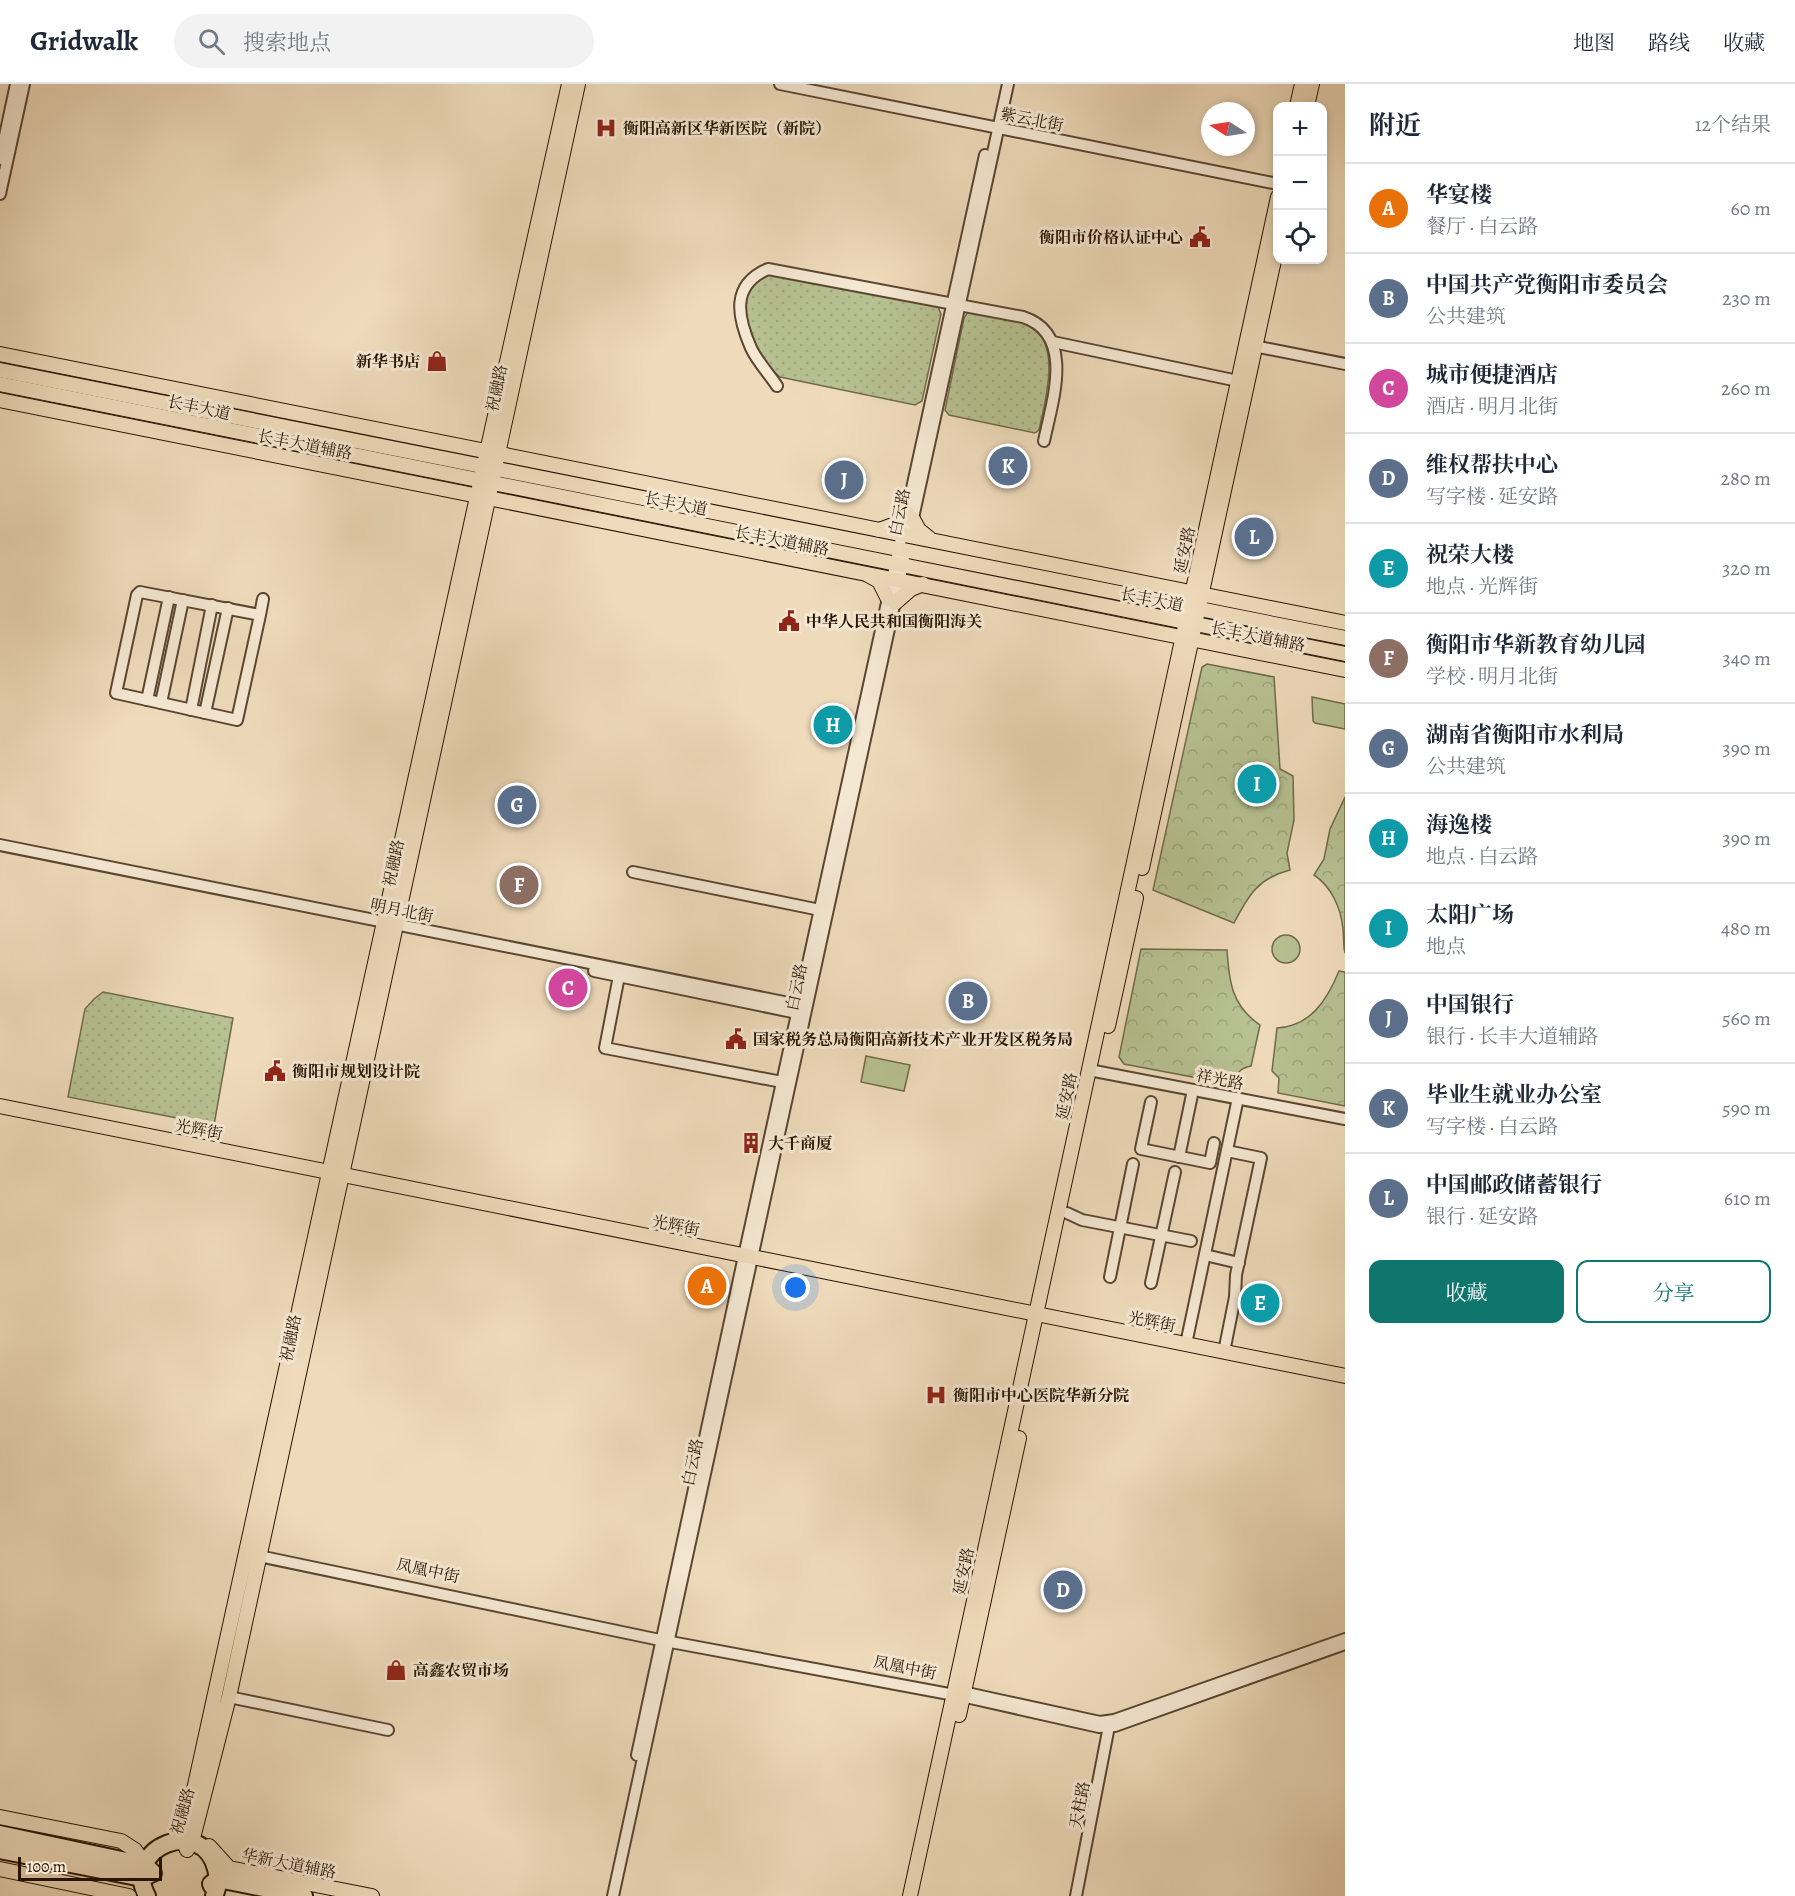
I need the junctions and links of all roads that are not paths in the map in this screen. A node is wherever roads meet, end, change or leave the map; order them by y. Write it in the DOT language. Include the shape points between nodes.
graph roads {
  1 [pos="16,84"];
  2 [pos="24,84"];
  3 [pos="569,84"];
  4 [pos="578,84"];
  5 [pos="780,84"];
  6 [pos="1000,84"];
  7 [pos="1008,84"];
  8 [pos="1302,84"];
  9 [pos="1312,84"];
  10 [pos="1298,102"];
  11 [pos="1308,102"];
  12 [pos="995,127"];
  13 [pos="0,159"];
  14 [pos="1273,183"];
  15 [pos="0,194"];
  16 [pos="1276,210"];
  17 [pos="1273,260"];
  18 [pos="956,304"];
  19 [pos="1053,342"];
  20 [pos="1250,345"];
  21 [pos="0,354"];
  22 [pos="1345,364"];
  23 [pos="0,370"];
  24 [pos="131,379"];
  25 [pos="1238,381"];
  26 [pos="0,384"];
  27 [pos="777,386"];
  28 [pos="128,396"];
  29 [pos="0,400"];
  30 [pos="234,424"];
  31 [pos="498,428"];
  32 [pos="1044,441"];
  33 [pos="229,446"];
  34 [pos="467,447"];
  35 [pos="451,459"];
  36 [pos="491,459"];
  37 [pos="524,459"];
  38 [pos="486,482"];
  39 [pos="522,489"];
  40 [pos="449,490"];
  41 [pos="489,498"];
  42 [pos="784,511"];
  43 [pos="910,516"];
  44 [pos="477,524"];
  45 [pos="881,530"];
  46 [pos="814,532"];
  47 [pos="906,535"];
  48 [pos="846,538"];
  49 [pos="940,541"];
  50 [pos="903,550"];
  51 [pos="899,565"];
  52 [pos="1202,570"];
  53 [pos="863,573"];
  54 [pos="951,576"];
  55 [pos="896,580"];
  56 [pos="921,585"];
  57 [pos="1170,587"];
  58 [pos="1197,593"];
  59 [pos="169,597"];
  60 [pos="1137,597"];
  61 [pos="263,599"];
  62 [pos="1228,599"];
  63 [pos="183,600"];
  64 [pos="891,601"];
  65 [pos="212,605"];
  66 [pos="228,608"];
  67 [pos="1193,608"];
  68 [pos="260,615"];
  69 [pos="1326,620"];
  70 [pos="1190,623"];
  71 [pos="1345,623"];
  72 [pos="1345,629"];
  73 [pos="1144,630"];
  74 [pos="1246,634"];
  75 [pos="1345,638"];
  76 [pos="1187,639"];
  77 [pos="1213,644"];
  78 [pos="1345,653"];
  79 [pos="1181,664"];
  80 [pos="1345,670"];
  81 [pos="147,700"];
  82 [pos="161,703"];
  83 [pos="190,710"];
  84 [pos="205,713"];
  85 [pos="0,845"];
  86 [pos="0,849"];
  87 [pos="633,872"];
  88 [pos="820,910"];
  89 [pos="389,926"];
  90 [pos="619,976"];
  91 [pos="798,1009"];
  92 [pos="1093,1071"];
  93 [pos="782,1082"];
  94 [pos="1193,1090"];
  95 [pos="1238,1098"];
  96 [pos="1151,1102"];
  97 [pos="0,1106"];
  98 [pos="0,1113"];
  99 [pos="1345,1119"];
  100 [pos="1214,1143"];
  101 [pos="1227,1151"];
  102 [pos="1179,1157"];
  103 [pos="1133,1164"];
  104 [pos="1174,1172"];
  105 [pos="335,1177"];
  106 [pos="1067,1213"];
  107 [pos="1120,1227"];
  108 [pos="1161,1235"];
  109 [pos="1191,1241"];
  110 [pos="1205,1255"];
  111 [pos="747,1259"];
  112 [pos="1239,1263"];
  113 [pos="1110,1277"];
  114 [pos="1151,1283"];
  115 [pos="1040,1318"];
  116 [pos="1186,1344"];
  117 [pos="1224,1352"];
  118 [pos="1345,1376"];
  119 [pos="1345,1382"];
  120 [pos="255,1553"];
  121 [pos="665,1637"];
  122 [pos="1345,1639"];
  123 [pos="1345,1644"];
  124 [pos="959,1694"];
  125 [pos="229,1697"];
  126 [pos="1110,1724"];
  127 [pos="388,1730"];
  128 [pos="200,1812"];
  129 [pos="0,1817"];
  130 [pos="0,1834"];
  131 [pos="187,1844"];
  132 [pos="0,1850"];
  133 [pos="0,1869"];
  134 [pos="147,1872"];
  135 [pos="215,1892"];
  136 [pos="129,1896"];
  137 [pos="147,1896"];
  138 [pos="158,1896"];
  139 [pos="304,1896"];
  140 [pos="372,1896"];
  141 [pos="607,1896"];
  142 [pos="613,1896"];
  143 [pos="910,1896"];
  144 [pos="920,1896"];
  145 [pos="1076,1896"];
  1 -- 13 [label="street"];
  2 -- 15 [label="street"];
  3 -- 31 [label="main road, 祝融路"];
  4 -- 31 [label="main road, 祝融路"];
  5 -- 12 [label="street, 紫云北街"];
  6 -- 12 [label="street, 白云路"];
  7 -- 12 [label="street, 白云路"];
  8 -- 10 [label="main road"];
  9 -- 11 [label="main road"];
  12 -- 14 [label="street, 紫云北街"];
  12 -- 18 [label="street, 白云路"];
  16 -- 20 [label="main road, 延安路"];
  17 -- 20 [label="main road, 延安路"];
  18 -- 19 [label="street" via="1032,320 1040,324"];
  18 -- 27 [label="street" via="768,268 745,287 739,311 751,349"];
  18 -- 43 [label="street, 白云路"];
  19 -- 25 [label="street"];
  19 -- 32 [label="street" via="1056,380"];
  20 -- 22 [label="street"];
  20 -- 25 [label="main road, 延安路"];
  20 -- 52 [label="main road, 延安路"];
  21 -- 24 [label="main road, 长丰大道辅路"];
  23 -- 28 [label="main road, 长丰大道"];
  24 -- 28 [label="main road"];
  24 -- 34 [label="main road, 长丰大道辅路"];
  25 -- 52 [label="main road, 延安路"];
  26 -- 30 [label="main road, 长丰大道"];
  28 -- 30 [label="main road, 长丰大道"];
  29 -- 33 [label="main road, 长丰大道辅路"];
  30 -- 33 [label="main road"];
  30 -- 35 [label="main road, 长丰大道"];
  30 -- 38 [label="main road, 长丰大道"];
  31 -- 34 [label="main road"];
  31 -- 36 [label="main road, 祝融路"];
  31 -- 37 [label="main road" via="512,451"];
  33 -- 40 [label="main road, 长丰大道辅路"];
  34 -- 35 [label="main road"];
  34 -- 36 [label="main road, 长丰大道辅路"];
  35 -- 36 [label="main road, 长丰大道"];
  36 -- 37 [label="main road, 长丰大道辅路"];
  36 -- 38 [label="main road, 祝融路"];
  36 -- 46 [label="main road, 长丰大道"];
  37 -- 42 [label="main road, 长丰大道辅路"];
  38 -- 39 [label="main road, 长丰大道"];
  38 -- 41 [label="main road, 祝融路"];
  39 -- 41 [label="main road"];
  39 -- 51 [label="main road, 长丰大道"];
  40 -- 41 [label="main road, 长丰大道辅路"];
  40 -- 44 [label="main road" via="463,499"];
  41 -- 44 [label="main road, 祝融路"];
  41 -- 44 [label="main road"];
  41 -- 53 [label="main road, 长丰大道辅路"];
  42 -- 45 [label="main road, 长丰大道辅路"];
  42 -- 46 [label="main road"];
  43 -- 45 [label="main road"];
  43 -- 47 [label="street, 白云路"];
  43 -- 49 [label="main road" via="927,537"];
  44 -- 89 [label="main road, 祝融路"];
  45 -- 47 [label="main road, 长丰大道辅路"];
  45 -- 48 [label="main road"];
  46 -- 48 [label="main road, 长丰大道"];
  47 -- 49 [label="main road, 长丰大道辅路"];
  47 -- 50 [label="street, 白云路"];
  48 -- 50 [label="main road, 长丰大道"];
  49 -- 57 [label="main road, 长丰大道辅路"];
  50 -- 51 [label="street, 白云路"];
  50 -- 60 [label="main road, 长丰大道"];
  51 -- 54 [label="main road, 长丰大道"];
  51 -- 55 [label="street, 白云路"];
  52 -- 57 [label="main road"];
  52 -- 58 [label="main road, 延安路"];
  52 -- 62 [label="main road" via="1216,592"];
  53 -- 55 [label="main road, 长丰大道辅路"];
  53 -- 64 [label="main road" via="879,581"];
  54 -- 56 [label="main road"];
  54 -- 70 [label="main road, 长丰大道"];
  55 -- 56 [label="main road, 长丰大道辅路"];
  55 -- 64 [label="street, 白云路"];
  56 -- 64 [label="main road"];
  56 -- 73 [label="main road, 长丰大道辅路"];
  57 -- 58 [label="main road, 长丰大道辅路"];
  57 -- 60 [label="main road"];
  58 -- 62 [label="main road, 长丰大道辅路"];
  58 -- 67 [label="main road, 延安路"];
  59 -- 63 [label="street"];
  59 -- 81 [label="street"];
  59 -- 81 [label="street" via="146,592 136,595 116,693"];
  60 -- 67 [label="main road, 长丰大道"];
  61 -- 68 [label="street"];
  62 -- 69 [label="main road, 长丰大道辅路"];
  63 -- 65 [label="street"];
  63 -- 82 [label="street"];
  64 -- 88 [label="street, 白云路"];
  64 -- 111 [label="street, 白云路"];
  65 -- 66 [label="street"];
  65 -- 83 [label="street"];
  66 -- 68 [label="street"];
  66 -- 84 [label="street"];
  67 -- 70 [label="main road, 延安路"];
  67 -- 75 [label="main road, 长丰大道"];
  68 -- 84 [label="street" via="237,720"];
  69 -- 71 [label="main road, 长丰大道辅路"];
  69 -- 72 [label="main road"];
  70 -- 74 [label="main road, 长丰大道"];
  70 -- 76 [label="main road, 延安路"];
  73 -- 76 [label="main road, 长丰大道辅路"];
  73 -- 79 [label="main road" via="1161,635 1173,645"];
  74 -- 77 [label="main road"];
  74 -- 78 [label="main road, 长丰大道"];
  76 -- 77 [label="main road, 长丰大道辅路"];
  76 -- 79 [label="main road, 延安路"];
  77 -- 79 [label="main road"];
  77 -- 80 [label="main road, 长丰大道辅路"];
  79 -- 92 [label="main road, 延安路"];
  81 -- 82 [label="street"];
  82 -- 83 [label="street"];
  83 -- 84 [label="street"];
  85 -- 89 [label="street, 明月北街"];
  86 -- 89 [label="street, 明月北街"];
  87 -- 88 [label="street"];
  88 -- 91 [label="street, 白云路"];
  89 -- 90 [label="street, 明月北街"];
  89 -- 91 [label="street, 明月北街"];
  89 -- 105 [label="main road, 祝融路"];
  90 -- 91 [label="street, 明月北街"];
  90 -- 93 [label="street" via="605,1047"];
  91 -- 93 [label="street, 白云路"];
  92 -- 94 [label="street, 祥光路"];
  92 -- 106 [label="main road, 延安路"];
  92 -- 115 [label="main road, 延安路"];
  93 -- 111 [label="street, 白云路"];
  94 -- 95 [label="street, 祥光路"];
  94 -- 102 [label="street"];
  95 -- 99 [label="street, 祥光路"];
  95 -- 101 [label="street"];
  96 -- 102 [label="street" via="1141,1149"];
  97 -- 105 [label="main road, 光辉街"];
  98 -- 105 [label="main road, 光辉街"];
  100 -- 102 [label="street" via="1210,1163"];
  101 -- 110 [label="street"];
  101 -- 112 [label="street" via="1261,1158"];
  103 -- 107 [label="street"];
  104 -- 108 [label="street"];
  105 -- 111 [label="main road, 光辉街"];
  105 -- 120 [label="main road, 祝融路"];
  106 -- 107 [label="street"];
  106 -- 115 [label="main road, 延安路"];
  107 -- 108 [label="street"];
  107 -- 113 [label="street"];
  108 -- 109 [label="street"];
  108 -- 114 [label="street"];
  110 -- 112 [label="street"];
  110 -- 116 [label="street"];
  111 -- 115 [label="main road, 光辉街"];
  111 -- 121 [label="street, 白云路"];
  112 -- 117 [label="street"];
  115 -- 116 [label="main road, 光辉街"];
  115 -- 119 [label="main road, 光辉街"];
  115 -- 124 [label="main road, 延安路"];
  116 -- 117 [label="main road, 光辉街"];
  117 -- 118 [label="main road, 光辉街"];
  120 -- 121 [label="street, 凤凰中街"];
  120 -- 125 [label="main road, 祝融路"];
  120 -- 131 [label="main road, 祝融路"];
  121 -- 124 [label="street, 凤凰中街"];
  121 -- 141 [label="street, 白云路"];
  121 -- 142 [label="street, 白云路"];
  122 -- 126 [label="street, 凤凰中街"];
  123 -- 126 [label="street, 凤凰中街"];
  124 -- 126 [label="street, 凤凰中街"];
  124 -- 143 [label="main road, 延安路"];
  124 -- 144 [label="main road, 延安路"];
  125 -- 127 [label="street"];
  125 -- 128 [label="main road, 祝融路"];
  126 -- 145 [label="street, 天柱路"];
  128 -- 131 [label="main road, 祝融路"];
  128 -- 140 [label="main road, 华新大道辅路" via="201,1835 229,1868"];
  129 -- 134 [label="main road" via="121,1841 135,1850"];
  130 -- 134 [label="highway"];
  131 -- 134 [label="highway" via="171,1842 160,1846 151,1854"];
  131 -- 135 [label="highway" via="200,1846 211,1857 217,1871"];
  132 -- 134 [label="highway"];
  133 -- 136 [label="main road"];
  134 -- 137 [label="highway"];
  134 -- 138 [label="highway"];
  135 -- 139 [label="highway"];
}
